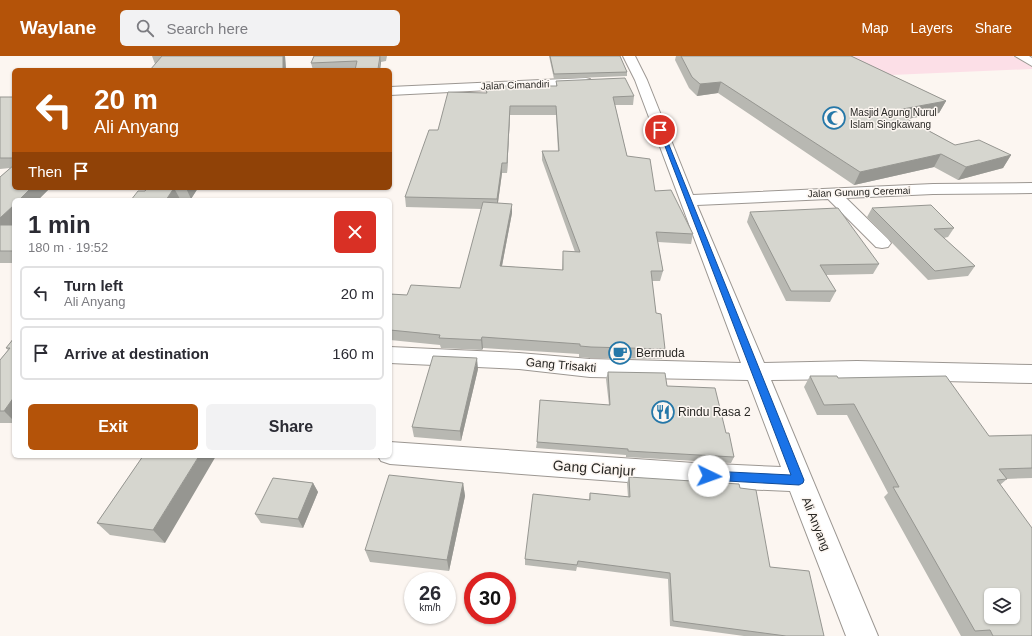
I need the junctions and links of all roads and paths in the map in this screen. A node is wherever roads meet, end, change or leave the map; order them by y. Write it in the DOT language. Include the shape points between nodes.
graph roads {
  1 [pos="629,56"];
  2 [pos="1021,56"];
  3 [pos="1032,63"];
  4 [pos="595,82"];
  5 [pos="392,91"];
  6 [pos="1032,188"];
  7 [pos="832,193"];
  8 [pos="687,200"];
  9 [pos="882,243"];
  10 [pos="392,355"];
  11 [pos="757,372"];
  12 [pos="1032,374"];
  13 [pos="392,453"];
  14 [pos="799,480"];
  15 [pos="862,636"];
  1 -- 8 [label="street, Ali Anyang" via="633,80"];
  2 -- 3 [label="street"];
  4 -- 5 [label="street, Jalan Cimandiri"];
  6 -- 7 [label="street, Jalan Gunung Ceremai"];
  7 -- 8 [label="street, Jalan Gunung Ceremai"];
  7 -- 9 [label="street"];
  8 -- 11 [label="street, Ali Anyang"];
  10 -- 11 [label="street, Gang Trisakti" via="518,361 590,368"];
  11 -- 12 [label="street, Gang Trisakti" via="857,370"];
  11 -- 14 [label="street, Ali Anyang"];
  13 -- 14 [label="street, Gang Cianjur"];
  14 -- 15 [label="street, Ali Anyang"];
}
